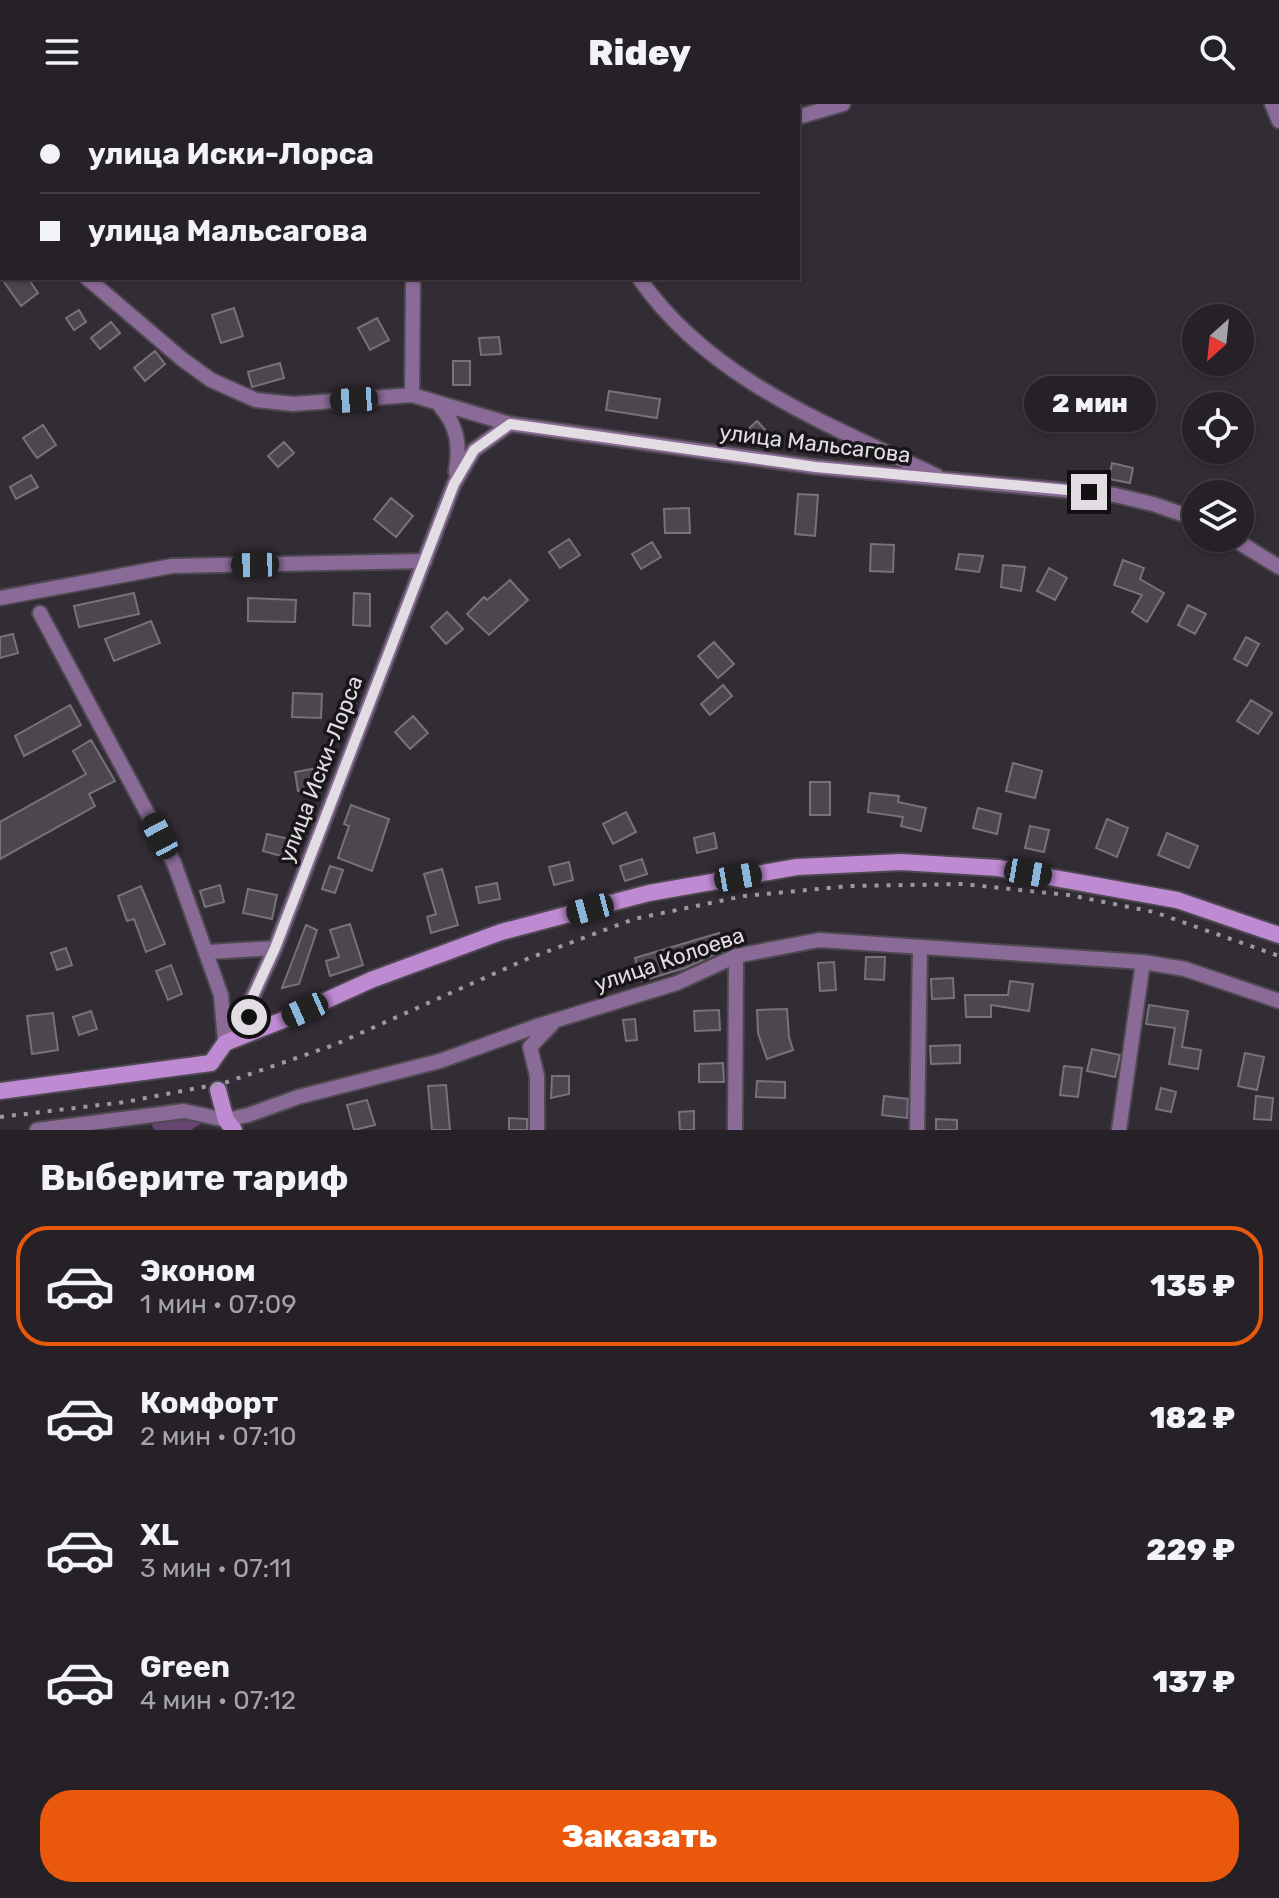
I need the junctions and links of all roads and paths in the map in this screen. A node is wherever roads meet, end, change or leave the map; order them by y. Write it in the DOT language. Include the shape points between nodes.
graph roads {
  1 [pos="843,104"];
  2 [pos="1272,104"];
  3 [pos="800,116"];
  4 [pos="1279,121"];
  5 [pos="89,280"];
  6 [pos="413,280"];
  7 [pos="641,280"];
  8 [pos="412,395"];
  9 [pos="439,405"];
  10 [pos="510,424"];
  11 [pos="949,481"];
  12 [pos="454,484"];
  13 [pos="1182,514"];
  14 [pos="1254,552"];
  15 [pos="425,561"];
  16 [pos="1279,567"];
  17 [pos="0,598"];
  18 [pos="40,613"];
  19 [pos="1279,935"];
  20 [pos="275,948"];
  21 [pos="920,948"];
  22 [pos="208,952"];
  23 [pos="736,956"];
  24 [pos="1143,962"];
  25 [pos="1279,1001"];
  26 [pos="247,1009"];
  27 [pos="556,1020"];
  28 [pos="264,1027"];
  29 [pos="225,1043"];
  30 [pos="211,1063"];
  31 [pos="0,1091"];
  32 [pos="230,1127"];
  33 [pos="37,1130"];
  34 [pos="537,1130"];
  35 [pos="735,1130"];
  36 [pos="917,1130"];
  37 [pos="1119,1130"];
  1 -- 3 [label="street"];
  2 -- 4 [label="street"];
  5 -- 8 [label="street" via="191,366 233,392 293,404"];
  6 -- 8 [label="street"];
  7 -- 11 [label="street" via="686,335 750,383"];
  8 -- 9 [label="street, улица Мальсагова"];
  9 -- 10 [label="street, улица Мальсагова"];
  9 -- 12 [label="street" via="452,421 458,441"];
  10 -- 11 [label="street, улица Мальсагова"];
  10 -- 12 [label="street" via="474,450"];
  11 -- 13 [label="street, улица Мальсагова" via="1115,495"];
  12 -- 15 [label="street, улица Иски-Лорса"];
  14 -- 16 [label="street"];
  15 -- 17 [label="street" via="172,566"];
  15 -- 20 [label="street, улица Иски-Лорса"];
  18 -- 22 [label="street" via="174,863"];
  19 -- 28 [label="street" via="1177,900 998,868 901,862 797,867 649,893 501,932"];
  20 -- 22 [label="street"];
  20 -- 26 [label="street, улица Иски-Лорса"];
  21 -- 23 [label="street, улица Колоева" via="819,940"];
  21 -- 24 [label="street, улица Колоева"];
  21 -- 36 [label="street"];
  22 -- 29 [label="street" via="221,995"];
  23 -- 27 [label="street, улица Колоева" via="677,983"];
  23 -- 35 [label="street"];
  24 -- 25 [label="street, улица Колоева" via="1185,969"];
  24 -- 37 [label="street"];
  26 -- 28 [label="street" via="251,1021"];
  26 -- 29 [label="street, улица Иски-Лорса"];
  27 -- 32 [label="street, улица Колоева" via="440,1061 298,1097"];
  27 -- 34 [label="street" via="530,1047 537,1076"];
  28 -- 29 [label="street"];
  29 -- 30 [label="street, улица Иски-Лорса"];
  30 -- 31 [label="street"];
  30 -- 32 [label="street"];
  32 -- 33 [label="street" via="184,1111"];
}
